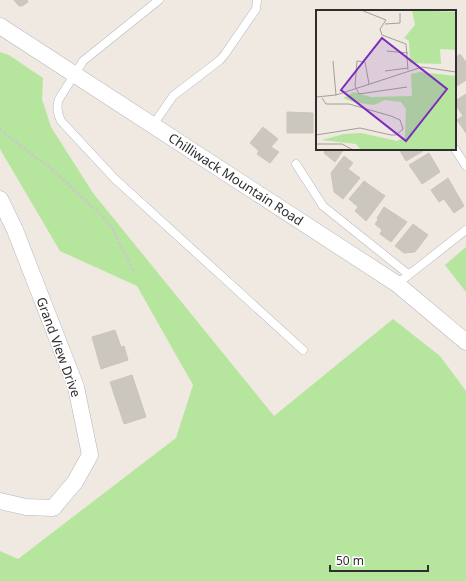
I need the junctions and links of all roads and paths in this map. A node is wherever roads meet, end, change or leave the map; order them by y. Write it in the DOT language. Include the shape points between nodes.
graph roads {
  1 [pos="160,0"];
  2 [pos="257,0"];
  3 [pos="0,26"];
  4 [pos="74,74"];
  5 [pos="153,125"];
  6 [pos="0,129"];
  7 [pos="456,150"];
  8 [pos="296,164"];
  9 [pos="466,166"];
  10 [pos="0,199"];
  11 [pos="466,230"];
  12 [pos="134,272"];
  13 [pos="403,279"];
  14 [pos="466,342"];
  15 [pos="303,350"];
  16 [pos="0,501"];
  1 -- 4 [label="lane" via="83,61"];
  2 -- 5 [label="lane" via="256,9 225,54 173,96"];
  3 -- 4 [label="street, Chilliwack Mountain Road"];
  4 -- 5 [label="street, Chilliwack Mountain Road"];
  4 -- 15 [label="lane" via="57,105 61,121 115,179"];
  5 -- 13 [label="street, Chilliwack Mountain Road"];
  6 -- 12 [label="path" via="51,168 102,216 113,229"];
  7 -- 9 [label="lane"];
  8 -- 13 [label="lane" via="323,206"];
  10 -- 16 [label="street, Grand View Drive" via="15,230 76,387 90,455 75,482 53,508 26,507"];
  11 -- 13 [label="lane"];
  13 -- 14 [label="street, Chilliwack Mountain Road"];
}
